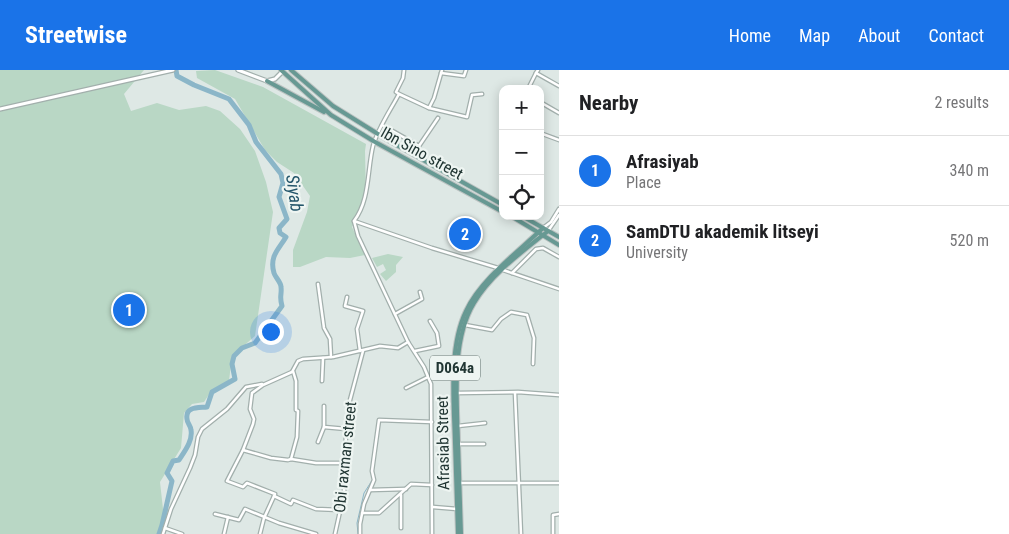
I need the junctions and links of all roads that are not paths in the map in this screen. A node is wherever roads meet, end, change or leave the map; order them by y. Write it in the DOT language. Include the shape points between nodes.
graph roads {
  1 [pos="171,70"];
  2 [pos="238,70"];
  3 [pos="291,70"];
  4 [pos="404,70"];
  5 [pos="466,70"];
  6 [pos="282,71"];
  7 [pos="537,71"];
  8 [pos="441,72"];
  9 [pos="267,81"];
  10 [pos="530,85"];
  11 [pos="559,86"];
  12 [pos="399,94"];
  13 [pos="482,94"];
  14 [pos="544,104"];
  15 [pos="429,108"];
  16 [pos="0,109"];
  17 [pos="559,113"];
  18 [pos="331,115"];
  19 [pos="438,118"];
  20 [pos="382,124"];
  21 [pos="377,133"];
  22 [pos="544,134"];
  23 [pos="559,140"];
  24 [pos="375,142"];
  25 [pos="499,203"];
  26 [pos="559,209"];
  27 [pos="499,210"];
  28 [pos="559,215"];
  29 [pos="518,220"];
  30 [pos="529,220"];
  31 [pos="354,222"];
  32 [pos="555,222"];
  33 [pos="559,224"];
  34 [pos="546,230"];
  35 [pos="541,234"];
  36 [pos="559,237"];
  37 [pos="559,245"];
  38 [pos="559,257"];
  39 [pos="501,269"];
  40 [pos="512,273"];
  41 [pos="318,284"];
  42 [pos="559,289"];
  43 [pos="420,292"];
  44 [pos="347,297"];
  45 [pos="395,314"];
  46 [pos="430,320"];
  47 [pos="465,325"];
  48 [pos="408,342"];
  49 [pos="361,351"];
  50 [pos="415,352"];
  51 [pos="331,357"];
  52 [pos="323,358"];
  53 [pos="533,364"];
  54 [pos="293,371"];
  55 [pos="428,377"];
  56 [pos="322,381"];
  57 [pos="266,383"];
  58 [pos="406,388"];
  59 [pos="515,393"];
  60 [pos="457,394"];
  61 [pos="559,396"];
  62 [pos="324,406"];
  63 [pos="432,422"];
  64 [pos="485,423"];
  65 [pos="458,426"];
  66 [pos="324,428"];
  67 [pos="346,429"];
  68 [pos="318,442"];
  69 [pos="458,444"];
  70 [pos="484,444"];
  71 [pos="242,450"];
  72 [pos="291,459"];
  73 [pos="344,463"];
  74 [pos="458,483"];
  75 [pos="518,483"];
  76 [pos="559,483"];
  77 [pos="432,485"];
  78 [pos="406,489"];
  79 [pos="370,490"];
  80 [pos="401,495"];
  81 [pos="274,496"];
  82 [pos="433,507"];
  83 [pos="457,509"];
  84 [pos="340,510"];
  85 [pos="362,513"];
  86 [pos="215,514"];
  87 [pos="559,514"];
  88 [pos="228,517"];
  89 [pos="264,518"];
  90 [pos="165,528"];
  91 [pos="401,528"];
  92 [pos="163,534"];
  93 [pos="182,534"];
  94 [pos="224,534"];
  95 [pos="260,534"];
  96 [pos="316,534"];
  97 [pos="335,534"];
  98 [pos="360,534"];
  99 [pos="432,534"];
  100 [pos="459,534"];
  101 [pos="520,534"];
  102 [pos="553,534"];
  1 -- 16 [label="street"];
  2 -- 9 [label="street"];
  3 -- 21 [label="main road, Ibn Sino street" via="333,106"];
  4 -- 12 [label="street" via="396,92"];
  5 -- 8 [label="street" via="464,76"];
  6 -- 9 [label="street" via="275,79"];
  6 -- 18 [label="main road"];
  7 -- 10 [label="street"];
  7 -- 11 [label="street"];
  8 -- 15 [label="street"];
  9 -- 18 [label="main road"];
  12 -- 15 [label="street"];
  12 -- 20 [label="street"];
  13 -- 15 [label="street" via="472,95 467,117"];
  14 -- 17 [label="street"];
  18 -- 24 [label="main road, Ibn Sino street"];
  19 -- 20 [label="street" via="419,146"];
  20 -- 21 [label="street"];
  21 -- 24 [label="street"];
  21 -- 25 [label="main road, Ibn Sino street"];
  22 -- 23 [label="street"];
  24 -- 27 [label="main road, Ibn Sino street"];
  24 -- 31 [label="street" via="366,196"];
  26 -- 34 [label="street"];
  28 -- 32 [label="street"];
  29 -- 35 [label="main road"];
  30 -- 34 [label="main road"];
  31 -- 39 [label="street"];
  31 -- 45 [label="street"];
  32 -- 33 [label="street"];
  32 -- 34 [label="street"];
  34 -- 35 [label="main road, D064a"];
  34 -- 36 [label="main road"];
  35 -- 37 [label="main road"];
  35 -- 39 [label="main road, Afrasiab Street / D064a"];
  38 -- 40 [label="street" via="543,248 536,248"];
  39 -- 40 [label="street"];
  39 -- 47 [label="main road, Afrasiab Street / D064a" via="475,302"];
  39 -- 74 [label="main road, Afrasiab Street / D064a" via="465,312 456,348 454,412"];
  40 -- 42 [label="street"];
  41 -- 51 [label="street"];
  43 -- 45 [label="street" via="422,299"];
  44 -- 49 [label="street, Obi raxman street" via="345,306 363,311 358,328"];
  45 -- 48 [label="street"];
  46 -- 50 [label="street" via="439,346"];
  47 -- 53 [label="street" via="492,330 511,312 527,315 534,338"];
  47 -- 60 [label="main road, Afrasiab Street / D064a"];
  48 -- 49 [label="street" via="398,348 380,346"];
  48 -- 50 [label="street"];
  49 -- 51 [label="street"];
  49 -- 67 [label="street, Obi raxman street"];
  50 -- 55 [label="street"];
  51 -- 52 [label="street"];
  52 -- 54 [label="street" via="303,358"];
  52 -- 56 [label="street"];
  54 -- 57 [label="street"];
  54 -- 72 [label="street" via="298,427"];
  55 -- 58 [label="street"];
  55 -- 63 [label="street"];
  57 -- 71 [label="street" via="252,394 253,424"];
  57 -- 90 [label="street" via="246,387 227,409 202,429 195,455"];
  59 -- 60 [label="street"];
  59 -- 61 [label="street"];
  59 -- 75 [label="street"];
  60 -- 65 [label="main road, Afrasiab Street / D064a"];
  62 -- 66 [label="street"];
  63 -- 77 [label="street"];
  63 -- 79 [label="street" via="379,420 372,471 374,480"];
  64 -- 65 [label="street"];
  65 -- 69 [label="main road, Afrasiab Street / D064a"];
  66 -- 67 [label="street"];
  66 -- 68 [label="street"];
  67 -- 73 [label="street, Obi raxman street"];
  69 -- 70 [label="street"];
  69 -- 74 [label="main road, Afrasiab Street / D064a"];
  71 -- 72 [label="street" via="271,458"];
  71 -- 81 [label="street" via="227,481 243,487 248,483 274,493"];
  72 -- 73 [label="street"];
  73 -- 84 [label="street, Obi raxman street"];
  74 -- 75 [label="street"];
  74 -- 83 [label="main road, Afrasiab Street / D064a"];
  74 -- 100 [label="main road, Afrasiab Street / D064a"];
  75 -- 76 [label="street"];
  75 -- 101 [label="street"];
  77 -- 78 [label="street" via="411,484"];
  77 -- 82 [label="street"];
  78 -- 79 [label="street"];
  78 -- 80 [label="street"];
  79 -- 85 [label="street"];
  80 -- 85 [label="street" via="379,512"];
  80 -- 91 [label="street"];
  81 -- 84 [label="street" via="291,504 293,500 316,509"];
  81 -- 89 [label="street"];
  82 -- 83 [label="street"];
  82 -- 99 [label="street"];
  83 -- 100 [label="main road, Afrasiab Street / D064a"];
  84 -- 97 [label="street, Obi raxman street"];
  85 -- 98 [label="street"];
  86 -- 88 [label="street"];
  87 -- 102 [label="street" via="553,515"];
  88 -- 89 [label="street" via="239,520 245,510"];
  88 -- 94 [label="street"];
  89 -- 95 [label="street"];
  89 -- 96 [label="street"];
  90 -- 92 [label="street"];
  90 -- 93 [label="street"];
}
